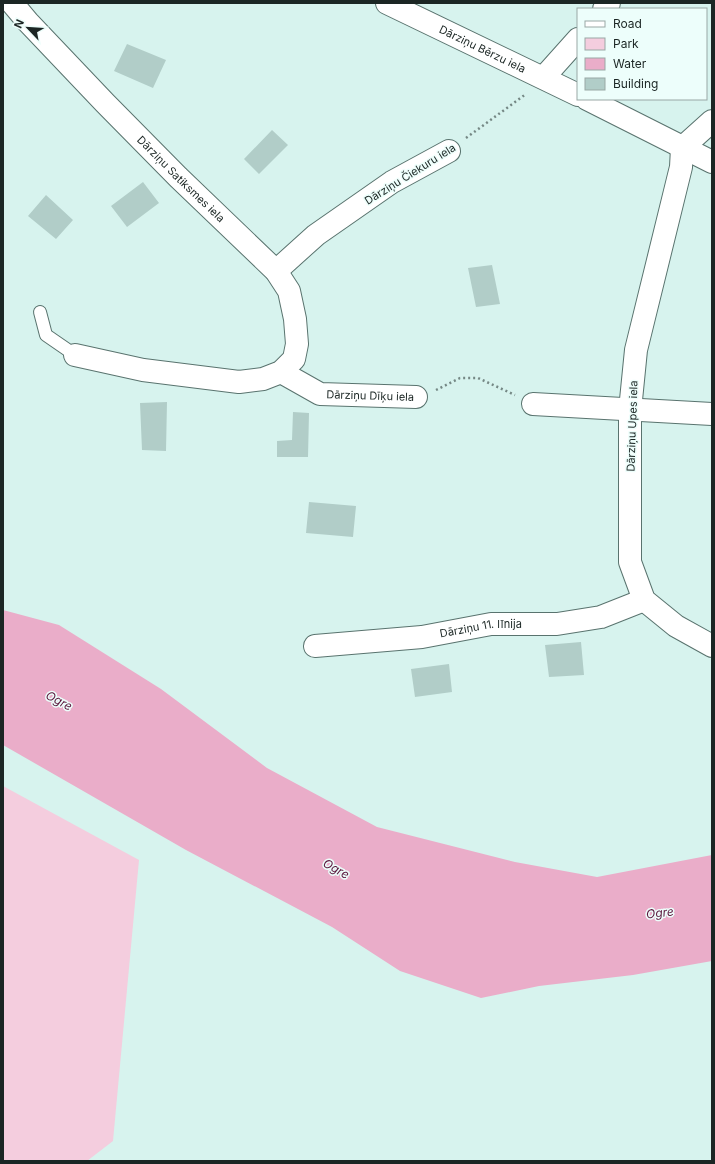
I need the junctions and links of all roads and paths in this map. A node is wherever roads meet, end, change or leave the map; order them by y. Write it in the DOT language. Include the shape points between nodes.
graph roads {
  1 [pos="12,3"];
  2 [pos="387,3"];
  3 [pos="577,40"];
  4 [pos="544,77"];
  5 [pos="577,94"];
  6 [pos="588,100"];
  7 [pos="712,121"];
  8 [pos="682,148"];
  9 [pos="449,151"];
  10 [pos="712,162"];
  11 [pos="276,271"];
  12 [pos="40,312"];
  13 [pos="75,355"];
  14 [pos="281,372"];
  15 [pos="416,397"];
  16 [pos="533,404"];
  17 [pos="630,410"];
  18 [pos="712,414"];
  19 [pos="644,600"];
  20 [pos="315,646"];
  21 [pos="712,646"];
  1 -- 11 [label="street, Dārziņu Satiksmes iela" via="110,108"];
  2 -- 4 [label="street, Dārziņu Bērzu iela"];
  3 -- 4 [label="street"];
  4 -- 5 [label="street, Dārziņu Bērzu iela"];
  4 -- 9 [label="path, Dārziņu Čiekuru iela" via="522,98"];
  6 -- 8 [label="street"];
  7 -- 8 [label="street"];
  8 -- 10 [label="street"];
  8 -- 17 [label="street, Dārziņu Upes iela" via="681,167 636,350"];
  9 -- 11 [label="street, Dārziņu Čiekuru iela" via="392,182 316,235"];
  11 -- 14 [label="street, Dārziņu Satiksmes iela" via="289,291 297,344 294,359"];
  12 -- 13 [label="lane" via="46,335"];
  13 -- 14 [label="street" via="143,370 239,382 263,379"];
  14 -- 15 [label="street, Dārziņu Dīķu iela" via="320,394"];
  15 -- 16 [label="path, Dārziņu Dīķu iela" via="460,378 478,378"];
  16 -- 17 [label="street"];
  17 -- 18 [label="street"];
  17 -- 19 [label="street, Dārziņu Upes iela" via="630,562"];
  19 -- 20 [label="street, Dārziņu 11. līnija" via="601,617 558,624 491,624 422,637"];
  19 -- 21 [label="street" via="676,626"];
}
